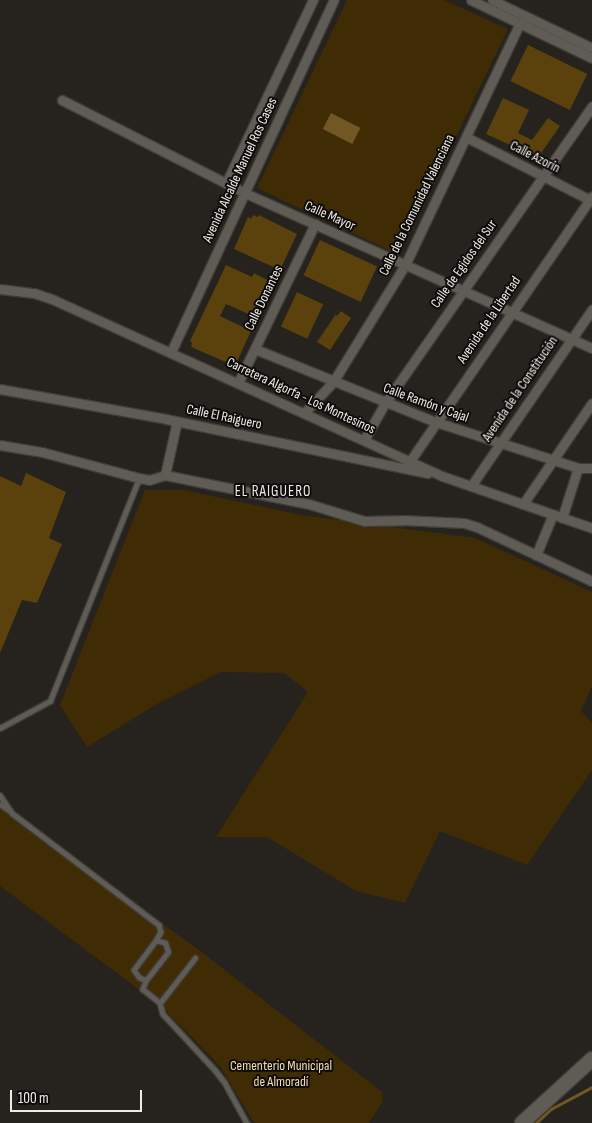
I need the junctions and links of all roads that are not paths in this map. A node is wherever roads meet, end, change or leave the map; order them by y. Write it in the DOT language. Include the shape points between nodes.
graph roads {
  1 [pos="313,0"];
  2 [pos="334,0"];
  3 [pos="471,0"];
  4 [pos="492,0"];
  5 [pos="520,23"];
  6 [pos="592,48"];
  7 [pos="592,58"];
  8 [pos="62,100"];
  9 [pos="592,106"];
  10 [pos="466,137"];
  11 [pos="542,175"];
  12 [pos="226,183"];
  13 [pos="245,193"];
  14 [pos="591,199"];
  15 [pos="315,224"];
  16 [pos="405,265"];
  17 [pos="464,289"];
  18 [pos="0,290"];
  19 [pos="592,309"];
  20 [pos="511,312"];
  21 [pos="571,338"];
  22 [pos="592,348"];
  23 [pos="255,349"];
  24 [pos="171,352"];
  25 [pos="332,382"];
  26 [pos="238,383"];
  27 [pos="0,389"];
  28 [pos="385,403"];
  29 [pos="592,403"];
  30 [pos="304,413"];
  31 [pos="177,421"];
  32 [pos="436,422"];
  33 [pos="364,440"];
  34 [pos="499,443"];
  35 [pos="0,445"];
  36 [pos="553,460"];
  37 [pos="410,461"];
  38 [pos="578,468"];
  39 [pos="592,468"];
  40 [pos="165,475"];
  41 [pos="442,476"];
  42 [pos="139,478"];
  43 [pos="472,486"];
  44 [pos="523,504"];
  45 [pos="553,514"];
  46 [pos="562,518"];
  47 [pos="592,528"];
  48 [pos="536,555"];
  49 [pos="592,581"];
  50 [pos="0,728"];
  51 [pos="0,795"];
  52 [pos="0,804"];
  53 [pos="12,813"];
  54 [pos="156,941"];
  55 [pos="195,958"];
  56 [pos="147,979"];
  57 [pos="160,1003"];
  58 [pos="592,1059"];
  59 [pos="246,1123"];
  60 [pos="522,1123"];
  1 -- 12 [label="street, Avenida Alcalde Manuel Ros Cases"];
  2 -- 13 [label="street, Avenida Alcalde Manuel Ros Cases"];
  3 -- 5 [label="street"];
  4 -- 6 [label="street"];
  5 -- 7 [label="street"];
  5 -- 10 [label="street, Calle de la Comunidad Valenciana"];
  8 -- 12 [label="street, Calle Mayor"];
  9 -- 11 [label="street, Calle de Egidos del Sur"];
  10 -- 11 [label="street, Calle Azorín"];
  10 -- 16 [label="street, Calle de la Comunidad Valenciana"];
  11 -- 14 [label="street, Calle Azorín"];
  11 -- 17 [label="street, Calle de Egidos del Sur"];
  12 -- 13 [label="street, Calle Mayor"];
  13 -- 15 [label="street, Calle Mayor"];
  13 -- 24 [label="street, Avenida Alcalde Manuel Ros Cases"];
  14 -- 20 [label="street, Avenida de la Libertad"];
  15 -- 16 [label="street, Calle Mayor"];
  15 -- 23 [label="street, Calle Donantes"];
  16 -- 17 [label="street, Calle Mayor"];
  16 -- 25 [label="street, Calle de la Comunidad Valenciana"];
  17 -- 20 [label="street, Calle Mayor"];
  17 -- 28 [label="street, Calle de Egidos del Sur"];
  18 -- 24 [label="street, Carretera Algorfa - Los Montesinos" via="34,293 54,300"];
  19 -- 21 [label="street, Avenida de la Constitución"];
  20 -- 21 [label="street, Calle Mayor"];
  20 -- 32 [label="street, Avenida de la Libertad"];
  21 -- 22 [label="street, Calle Mayor"];
  21 -- 34 [label="street, Avenida de la Constitución"];
  23 -- 25 [label="street, Calle Ramón y Cajal"];
  23 -- 26 [label="street, Calle Donantes"];
  24 -- 26 [label="street, Carretera Algorfa - Los Montesinos"];
  25 -- 28 [label="street, Calle Ramón y Cajal"];
  25 -- 30 [label="street, Calle de la Comunidad Valenciana"];
  26 -- 30 [label="street, Carretera Algorfa - Los Montesinos"];
  27 -- 31 [label="street, Calle El Raiguero"];
  28 -- 32 [label="street, Calle Ramón y Cajal"];
  28 -- 33 [label="street, Calle de Egidos del Sur"];
  29 -- 36 [label="street"];
  30 -- 33 [label="street, Carretera Algorfa - Los Montesinos"];
  31 -- 40 [label="street"];
  31 -- 41 [label="street, Calle El Raiguero"];
  32 -- 34 [label="street, Calle Ramón y Cajal"];
  32 -- 37 [label="street, Avenida de la Libertad"];
  33 -- 37 [label="street, Carretera Algorfa - Los Montesinos"];
  34 -- 36 [label="street, Calle Ramón y Cajal"];
  34 -- 43 [label="street, Avenida de la Constitución"];
  35 -- 42 [label="street" via="42,452"];
  36 -- 38 [label="street, Calle Ramón y Cajal"];
  36 -- 44 [label="street"];
  37 -- 41 [label="street, Carretera Algorfa - Los Montesinos"];
  38 -- 39 [label="street, Calle Ramón y Cajal"];
  38 -- 46 [label="street"];
  40 -- 42 [label="street" via="149,480"];
  40 -- 48 [label="street" via="309,504 364,521 464,523"];
  41 -- 43 [label="street, Carretera Algorfa - Los Montesinos"];
  42 -- 50 [label="lane" via="50,701"];
  43 -- 44 [label="street, Carretera Algorfa - Los Montesinos"];
  44 -- 45 [label="street, Carretera Algorfa - Los Montesinos"];
  45 -- 46 [label="street, Carretera Algorfa - Los Montesinos"];
  45 -- 48 [label="street"];
  46 -- 47 [label="street, Carretera Algorfa - Los Montesinos"];
  48 -- 49 [label="street"];
  51 -- 53 [label="lane"];
  52 -- 53 [label="lane"];
  53 -- 54 [label="lane" via="159,925 161,932"];
  54 -- 56 [label="lane" via="165,944 168,952"];
  54 -- 56 [label="lane" via="134,970 138,977"];
  55 -- 57 [label="lane"];
  56 -- 57 [label="lane" via="143,989"];
  57 -- 59 [label="lane" via="163,1014 225,1083"];
  58 -- 60 [label="main road"];
}
